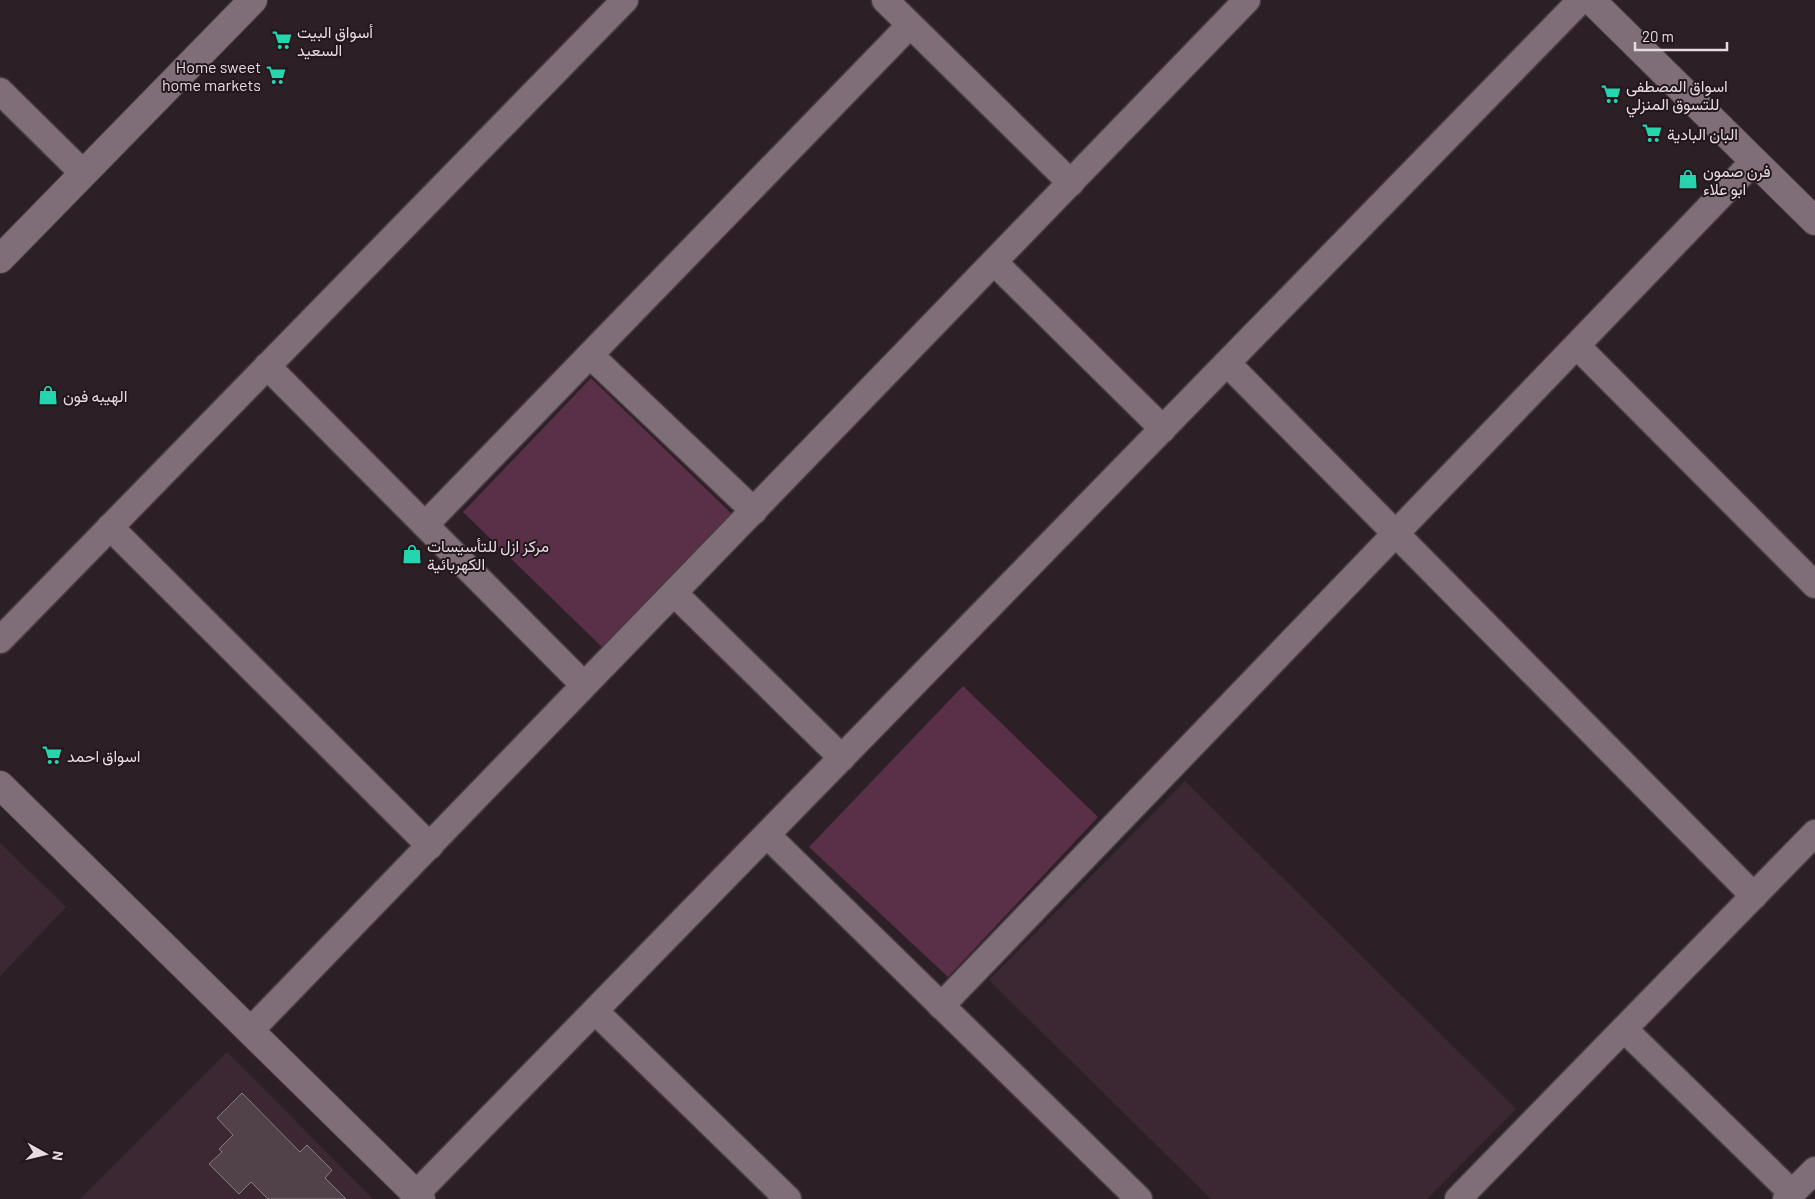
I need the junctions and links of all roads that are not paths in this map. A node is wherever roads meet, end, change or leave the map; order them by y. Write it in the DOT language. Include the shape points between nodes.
graph roads {
  1 [pos="625,0"];
  2 [pos="885,0"];
  3 [pos="1581,0"];
  4 [pos="1591,0"];
  5 [pos="248,2"];
  6 [pos="1240,3"];
  7 [pos="910,25"];
  8 [pos="0,91"];
  9 [pos="1754,161"];
  10 [pos="84,174"];
  11 [pos="1071,183"];
  12 [pos="1815,221"];
  13 [pos="0,259"];
  14 [pos="994,262"];
  15 [pos="1576,346"];
  16 [pos="590,355"];
  17 [pos="1227,363"];
  18 [pos="267,366"];
  19 [pos="1163,429"];
  20 [pos="754,511"];
  21 [pos="425,525"];
  22 [pos="110,527"];
  23 [pos="1396,534"];
  24 [pos="1815,585"];
  25 [pos="674,593"];
  26 [pos="0,640"];
  27 [pos="584,686"];
  28 [pos="842,758"];
  29 [pos="0,785"];
  30 [pos="1815,833"];
  31 [pos="767,835"];
  32 [pos="430,846"];
  33 [pos="1754,896"];
  34 [pos="941,1006"];
  35 [pos="595,1010"];
  36 [pos="1624,1029"];
  37 [pos="250,1031"];
  38 [pos="1815,1170"];
  39 [pos="1789,1196"];
  40 [pos="418,1197"];
  41 [pos="788,1199"];
  42 [pos="1139,1199"];
  43 [pos="1458,1199"];
  1 -- 18 [label="street"];
  2 -- 7 [label="street"];
  3 -- 17 [label="street"];
  4 -- 9 [label="street"];
  5 -- 10 [label="street"];
  6 -- 11 [label="street"];
  7 -- 11 [label="street"];
  7 -- 16 [label="street"];
  8 -- 10 [label="street"];
  9 -- 12 [label="street"];
  9 -- 15 [label="street"];
  10 -- 13 [label="street"];
  11 -- 14 [label="street"];
  14 -- 19 [label="street"];
  14 -- 20 [label="street"];
  15 -- 23 [label="street"];
  15 -- 24 [label="street"];
  16 -- 20 [label="street"];
  16 -- 21 [label="street"];
  17 -- 19 [label="street"];
  17 -- 23 [label="street"];
  18 -- 21 [label="street"];
  18 -- 22 [label="street"];
  19 -- 28 [label="street"];
  20 -- 25 [label="street"];
  21 -- 27 [label="street"];
  22 -- 26 [label="street"];
  22 -- 32 [label="street"];
  23 -- 33 [label="street"];
  23 -- 34 [label="street"];
  25 -- 27 [label="street"];
  25 -- 28 [label="street"];
  27 -- 32 [label="street"];
  28 -- 31 [label="street"];
  29 -- 37 [label="street"];
  30 -- 33 [label="street"];
  31 -- 34 [label="street"];
  31 -- 35 [label="street"];
  32 -- 37 [label="street"];
  33 -- 36 [label="street"];
  34 -- 42 [label="street"];
  35 -- 40 [label="street"];
  35 -- 41 [label="street"];
  36 -- 39 [label="street"];
  36 -- 43 [label="street"];
  37 -- 40 [label="street"];
  38 -- 39 [label="street"];
}
